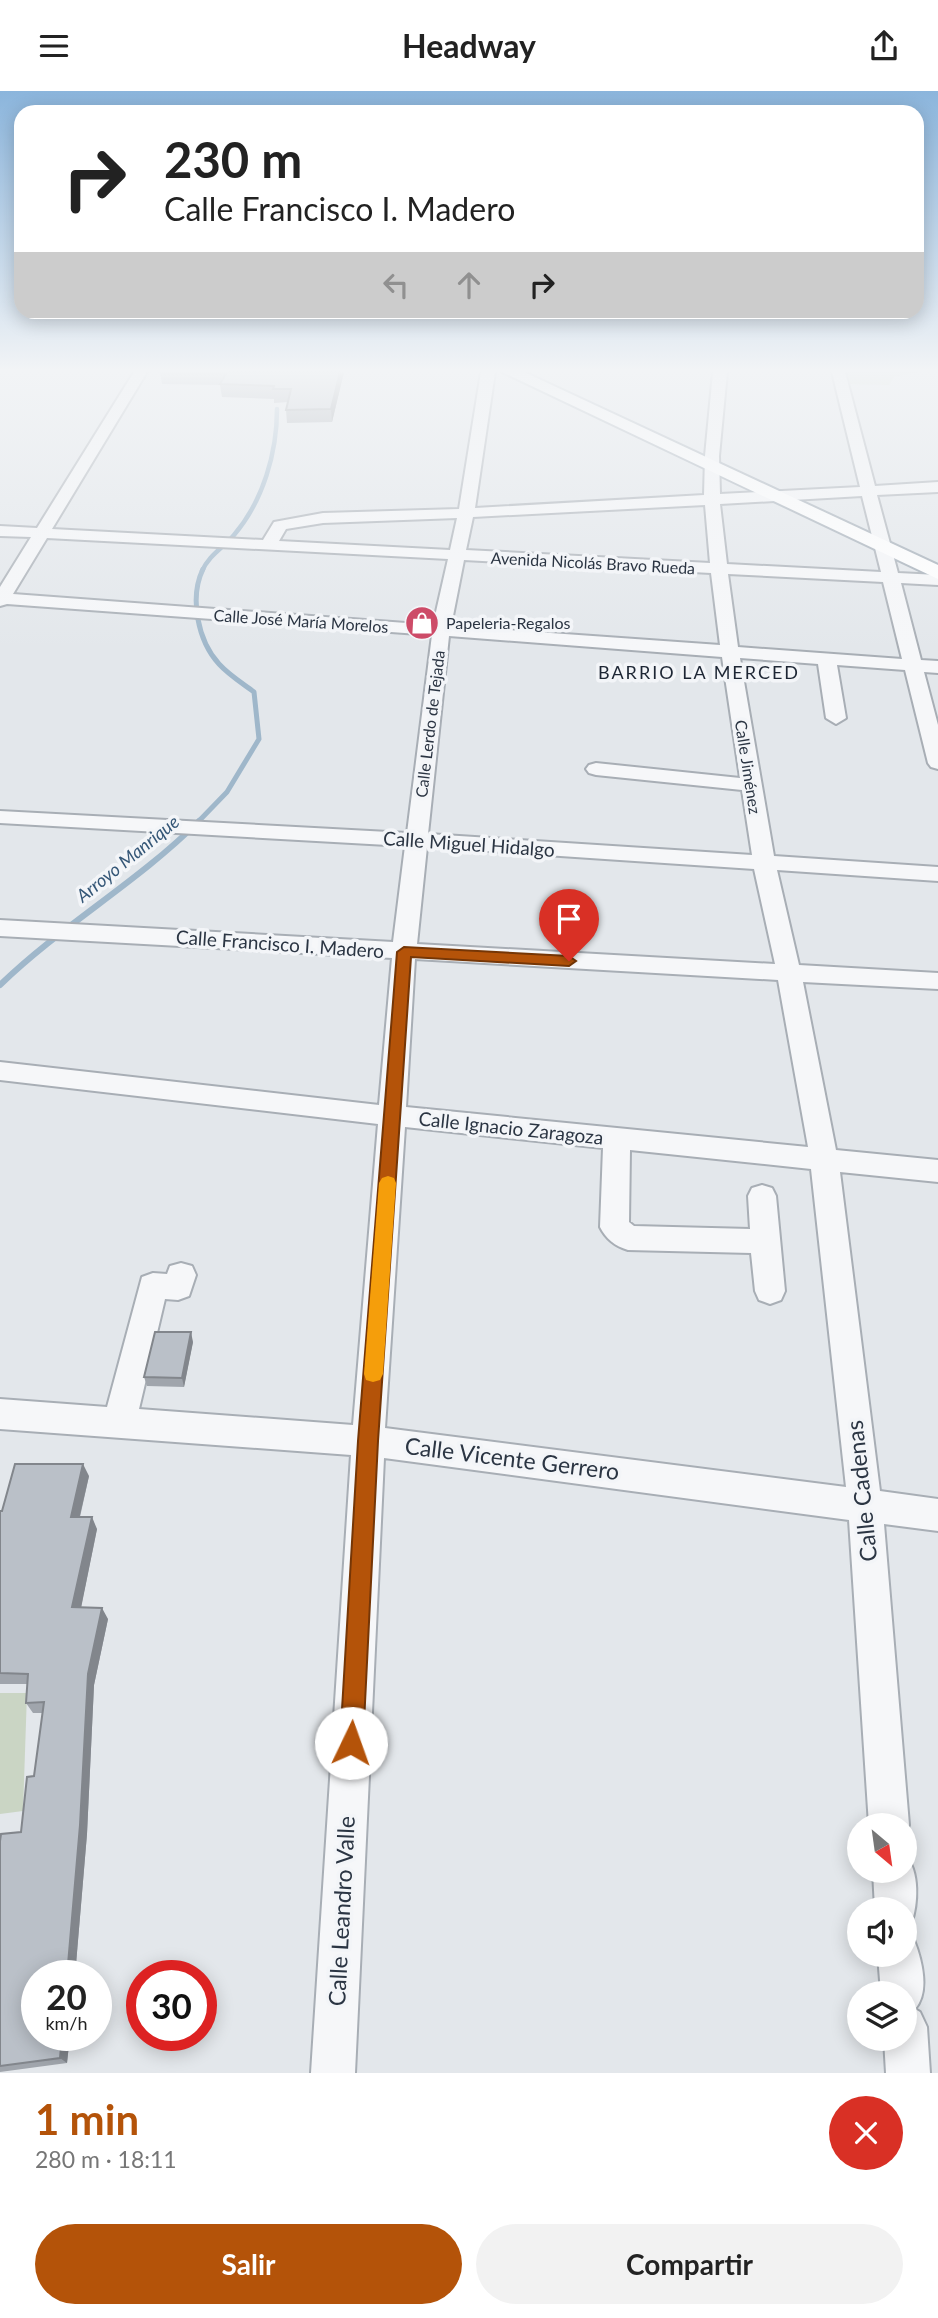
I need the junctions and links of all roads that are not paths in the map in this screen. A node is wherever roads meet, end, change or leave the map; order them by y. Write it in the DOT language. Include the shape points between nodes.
graph roads {
  1 [pos="85,464"];
  2 [pos="474,464"];
  3 [pos="713,464"];
  4 [pos="717,464"];
  5 [pos="719,464"];
  6 [pos="863,464"];
  7 [pos="938,487"];
  8 [pos="870,491"];
  9 [pos="794,494"];
  10 [pos="773,496"];
  11 [pos="712,498"];
  12 [pos="466,513"];
  13 [pos="0,531"];
  14 [pos="43,533"];
  15 [pos="881,541"];
  16 [pos="269,544"];
  17 [pos="456,554"];
  18 [pos="938,562"];
  19 [pos="719,570"];
  20 [pos="938,573"];
  21 [pos="891,577"];
  22 [pos="938,580"];
  23 [pos="1,599"];
  24 [pos="441,631"];
  25 [pos="730,652"];
  26 [pos="827,659"];
  27 [pos="915,666"];
  28 [pos="938,667"];
  29 [pos="836,718"];
  30 [pos="938,764"];
  31 [pos="596,769"];
  32 [pos="751,785"];
  33 [pos="0,817"];
  34 [pos="417,840"];
  35 [pos="764,864"];
  36 [pos="938,874"];
  37 [pos="0,928"];
  38 [pos="404,952"];
  39 [pos="789,973"];
  40 [pos="938,981"];
  41 [pos="0,1071"];
  42 [pos="393,1116"];
  43 [pos="617,1138"];
  44 [pos="824,1158"];
  45 [pos="938,1171"];
  46 [pos="762,1196"];
  47 [pos="765,1241"];
  48 [pos="181,1275"];
  49 [pos="770,1290"];
  50 [pos="0,1414"];
  51 [pos="119,1423"];
  52 [pos="368,1441"];
  53 [pos="865,1505"];
  54 [pos="938,1515"];
  55 [pos="888,1813"];
  56 [pos="907,2051"];
  57 [pos="333,2073"];
  58 [pos="908,2073"];
  1 -- 14 [label="street"];
  2 -- 12 [label="street, Calle Lerdo de Tejada"];
  3 -- 11 [label="street, Calle Jiménez"];
  4 -- 10 [label="main road"];
  5 -- 9 [label="main road"];
  6 -- 8 [label="street"];
  7 -- 8 [label="street"];
  8 -- 9 [label="street"];
  8 -- 15 [label="street"];
  9 -- 10 [label="street"];
  9 -- 15 [label="main road"];
  10 -- 11 [label="street"];
  10 -- 15 [label="main road"];
  11 -- 12 [label="street"];
  11 -- 19 [label="street, Calle Jiménez"];
  12 -- 16 [label="street" via="295,521 280,525"];
  12 -- 17 [label="street, Calle Lerdo de Tejada"];
  13 -- 14 [label="street"];
  14 -- 16 [label="street, Avenida Nicolás Bravo Rueda"];
  14 -- 23 [label="street"];
  15 -- 18 [label="main road"];
  15 -- 20 [label="main road"];
  15 -- 21 [label="street"];
  16 -- 17 [label="street, Avenida Nicolás Bravo Rueda"];
  17 -- 19 [label="street, Avenida Nicolás Bravo Rueda"];
  17 -- 24 [label="street, Calle Lerdo de Tejada"];
  19 -- 21 [label="street, Avenida Nicolás Bravo Rueda"];
  19 -- 25 [label="street, Calle Jiménez"];
  21 -- 22 [label="street, Avenida Nicolás Bravo Rueda"];
  21 -- 27 [label="street"];
  23 -- 24 [label="street, Calle José María Morelos"];
  24 -- 25 [label="street, Calle José María Morelos"];
  24 -- 34 [label="street, Calle Lerdo de Tejada"];
  25 -- 26 [label="street, Calle José María Morelos"];
  25 -- 32 [label="street, Calle Jiménez"];
  26 -- 27 [label="street, Calle José María Morelos"];
  26 -- 29 [label="street"];
  27 -- 28 [label="street, Calle José María Morelos"];
  27 -- 30 [label="street"];
  31 -- 32 [label="street"];
  32 -- 35 [label="street, Calle Jiménez"];
  33 -- 34 [label="street, Calle Miguel Hidalgo"];
  34 -- 35 [label="street, Calle Miguel Hidalgo"];
  34 -- 38 [label="street, Calle Lerdo de Tejada"];
  35 -- 36 [label="street, Calle Miguel Hidalgo"];
  35 -- 39 [label="street, Calle Jiménez"];
  37 -- 38 [label="street, Calle Francisco I. Madero"];
  38 -- 39 [label="street, Calle Francisco I. Madero"];
  38 -- 42 [label="street, Calle Leandro Valle"];
  39 -- 40 [label="street, Calle Francisco I. Madero"];
  39 -- 44 [label="street, Calle Jiménez"];
  41 -- 42 [label="street, Calle Ignacio Zaragoza"];
  42 -- 43 [label="street, Calle Ignacio Zaragoza"];
  42 -- 52 [label="street, Calle Leandro Valle"];
  43 -- 44 [label="street, Calle Ignacio Zaragoza"];
  43 -- 47 [label="street" via="614,1227 628,1238"];
  44 -- 45 [label="street, Calle Ignacio Zaragoza"];
  44 -- 53 [label="street, Calle Cadenas"];
  46 -- 47 [label="street"];
  47 -- 49 [label="street"];
  48 -- 51 [label="street" via="178,1287 153,1286"];
  50 -- 51 [label="street, Calle Vicente Gerrero"];
  51 -- 52 [label="street, Calle Vicente Gerrero"];
  52 -- 53 [label="street, Calle Vicente Gerrero"];
  52 -- 57 [label="street, Calle Leandro Valle"];
  53 -- 54 [label="street, Calle Vicente Gerrero"];
  53 -- 55 [label="street, Calle Cadenas"];
  56 -- 58 [label="street"];
}
